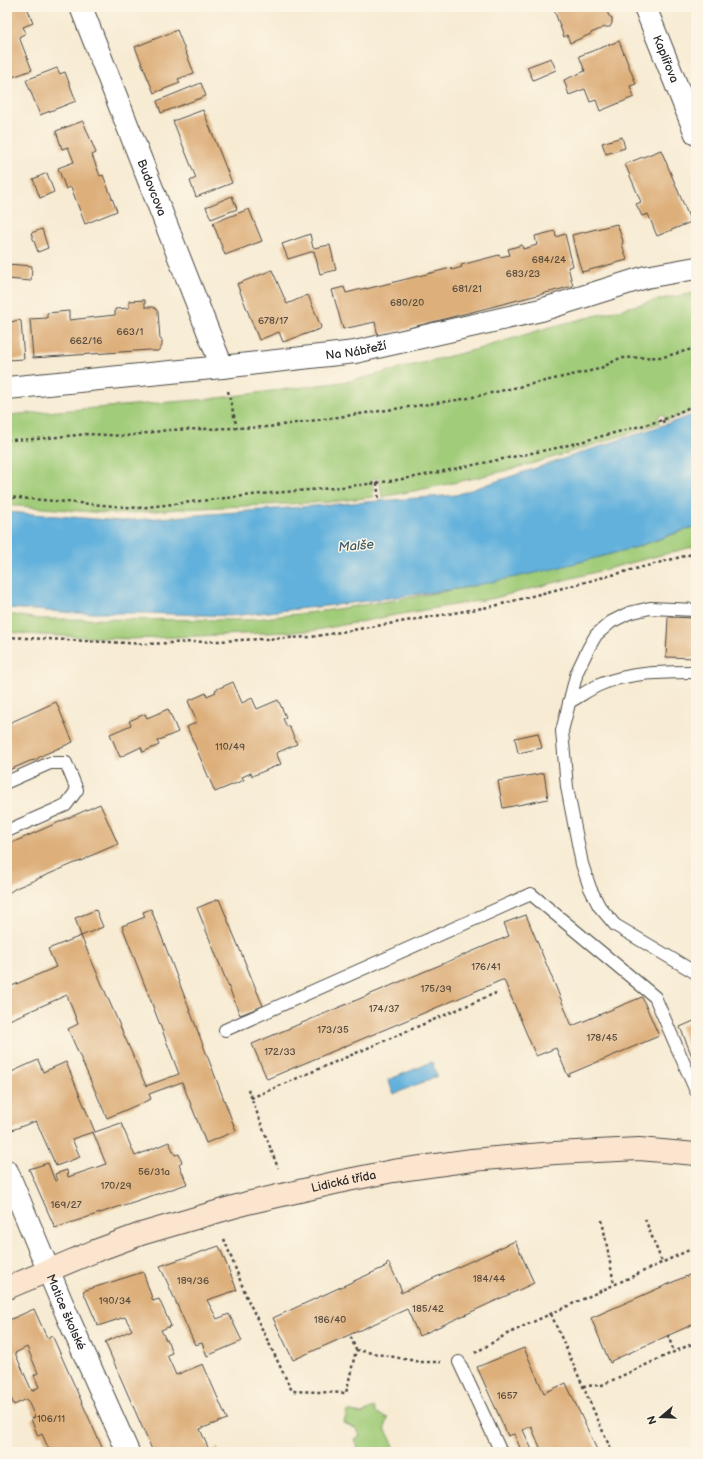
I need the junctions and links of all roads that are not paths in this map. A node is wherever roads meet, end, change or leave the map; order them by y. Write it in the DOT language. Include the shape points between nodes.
graph roads {
  1 [pos="81,7"];
  2 [pos="645,7"];
  3 [pos="696,134"];
  4 [pos="696,268"];
  5 [pos="222,367"];
  6 [pos="7,388"];
  7 [pos="696,610"];
  8 [pos="696,672"];
  9 [pos="569,702"];
  10 [pos="7,782"];
  11 [pos="7,831"];
  12 [pos="696,973"];
  13 [pos="225,1030"];
  14 [pos="696,1091"];
  15 [pos="696,1154"];
  16 [pos="7,1171"];
  17 [pos="48,1271"];
  18 [pos="7,1288"];
  19 [pos="459,1362"];
  20 [pos="128,1452"];
  21 [pos="501,1452"];
  1 -- 5 [label="street, Budovcova"];
  2 -- 3 [label="street, Kaplířova"];
  4 -- 5 [label="street, Na Nábřeží" via="646,277 541,310 354,352"];
  5 -- 6 [label="street, Na Nábřeží"];
  7 -- 9 [label="lane" via="650,608 629,613 611,622 596,636 588,649 577,672"];
  8 -- 9 [label="lane" via="629,676 599,685"];
  9 -- 12 [label="lane" via="562,731 565,772 573,824 590,888 599,906 615,925"];
  10 -- 11 [label="lane" via="50,763 66,763 77,790 66,805"];
  13 -- 14 [label="lane" via="531,894 655,997"];
  15 -- 17 [label="street, Lidická třída" via="638,1149 555,1153 472,1160 343,1181 247,1203 141,1234"];
  16 -- 17 [label="street, Matice školské"];
  17 -- 18 [label="street, Lidická třída"];
  17 -- 20 [label="street, Matice školské"];
  19 -- 21 [label="lane"];
}
